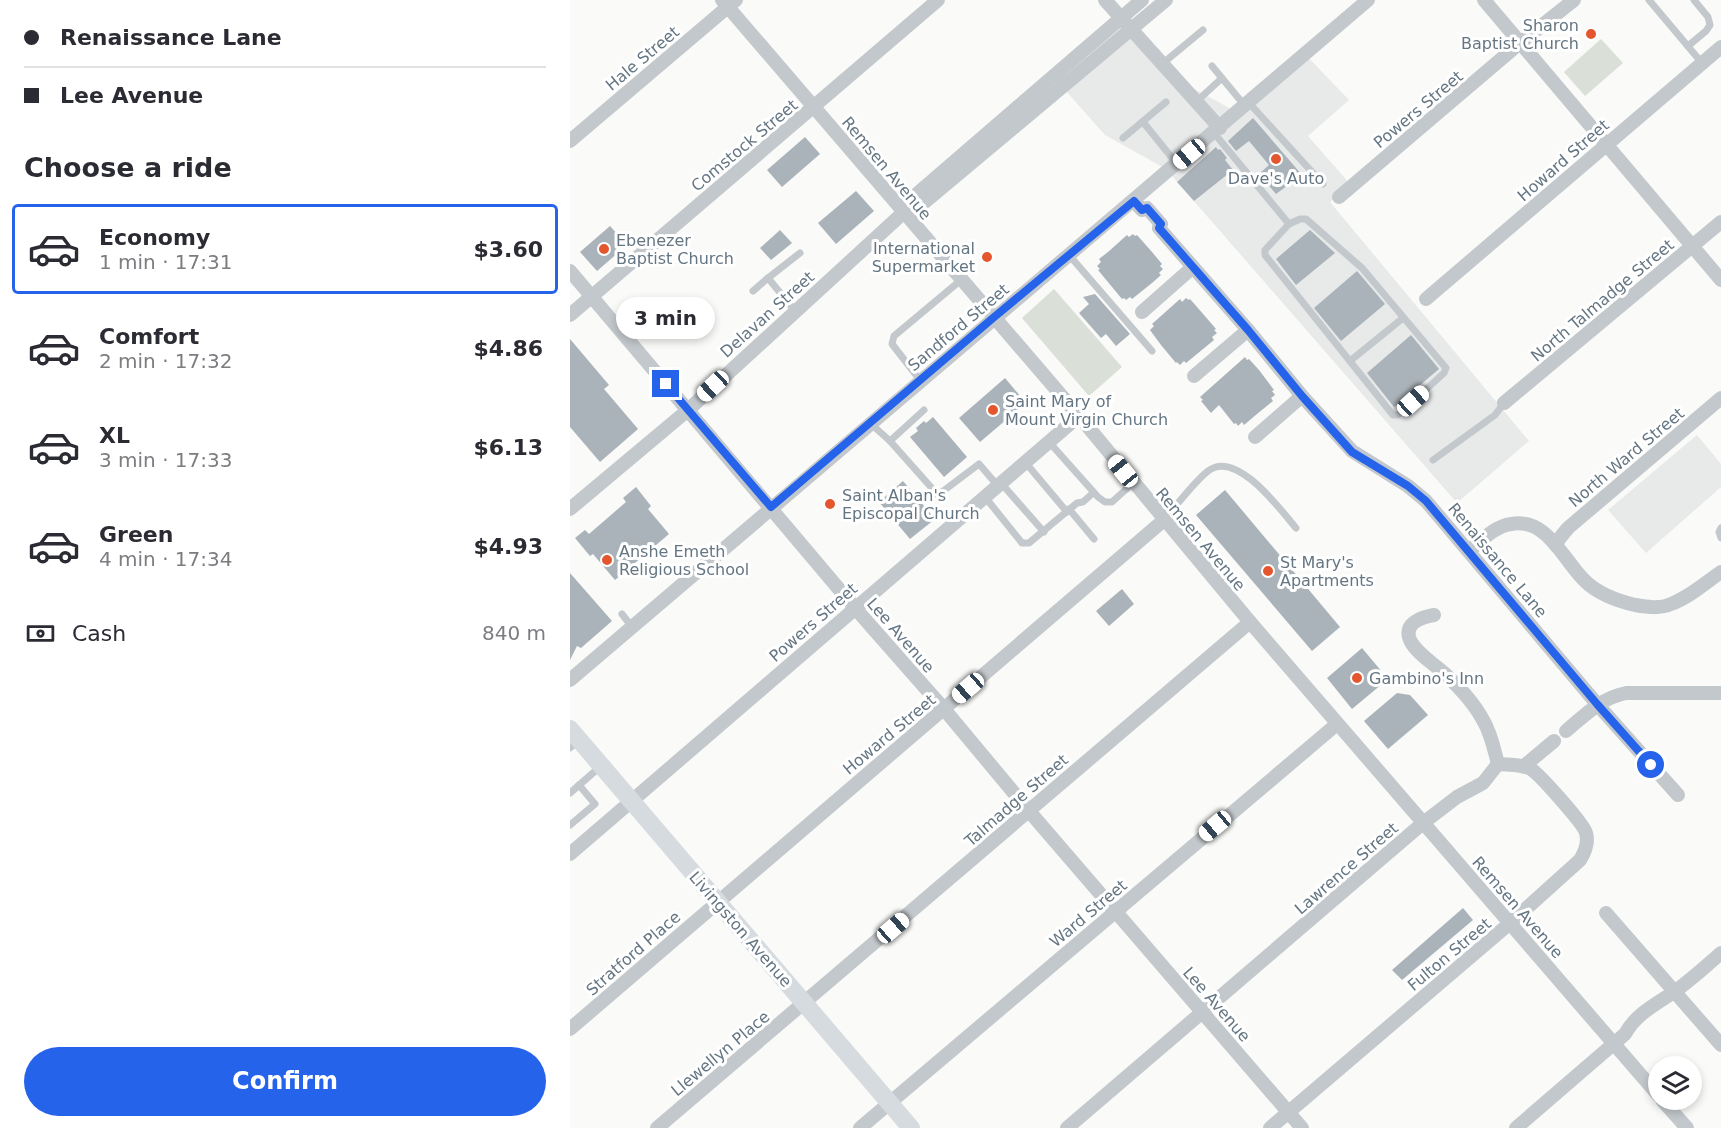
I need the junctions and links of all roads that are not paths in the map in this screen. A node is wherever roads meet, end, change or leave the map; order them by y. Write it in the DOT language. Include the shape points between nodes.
graph roads {
  1 [pos="939,0"];
  2 [pos="1106,0"];
  3 [pos="1142,0"];
  4 [pos="1166,0"];
  5 [pos="1368,0"];
  6 [pos="1484,0"];
  7 [pos="1574,0"];
  8 [pos="1649,0"];
  9 [pos="1694,0"];
  10 [pos="728,2"];
  11 [pos="1121,18"];
  12 [pos="1131,30"];
  13 [pos="1203,30"];
  14 [pos="1520,43"];
  15 [pos="1688,46"];
  16 [pos="1721,47"];
  17 [pos="1702,63"];
  18 [pos="1162,64"];
  19 [pos="1212,66"];
  20 [pos="1222,78"];
  21 [pos="1166,102"];
  22 [pos="1196,102"];
  23 [pos="1247,104"];
  24 [pos="813,108"];
  25 [pos="1143,122"];
  26 [pos="1217,130"];
  27 [pos="1123,138"];
  28 [pos="570,141"];
  29 [pos="1606,144"];
  30 [pos="1177,164"];
  31 [pos="1323,184"];
  32 [pos="1339,197"];
  33 [pos="1138,205"];
  34 [pos="903,213"];
  35 [pos="1721,222"];
  36 [pos="1289,224"];
  37 [pos="1692,246"];
  38 [pos="800,253"];
  39 [pos="1069,255"];
  40 [pos="1193,267"];
  41 [pos="570,271"];
  42 [pos="768,278"];
  43 [pos="961,280"];
  44 [pos="1721,280"];
  45 [pos="753,291"];
  46 [pos="591,297"];
  47 [pos="1426,299"];
  48 [pos="795,311"];
  49 [pos="1142,312"];
  50 [pos="570,315"];
  51 [pos="993,318"];
  52 [pos="1403,318"];
  53 [pos="1248,330"];
  54 [pos="1152,351"];
  55 [pos="1350,361"];
  56 [pos="1194,376"];
  57 [pos="920,380"];
  58 [pos="1302,396"];
  59 [pos="1721,398"];
  60 [pos="1504,403"];
  61 [pos="688,410"];
  62 [pos="924,410"];
  63 [pos="1079,416"];
  64 [pos="870,423"];
  65 [pos="1255,437"];
  66 [pos="890,441"];
  67 [pos="1049,442"];
  68 [pos="1433,460"];
  69 [pos="1025,462"];
  70 [pos="1133,483"];
  71 [pos="999,484"];
  72 [pos="1093,493"];
  73 [pos="985,497"];
  74 [pos="771,507"];
  75 [pos="570,509"];
  76 [pos="1068,511"];
  77 [pos="1164,520"];
  78 [pos="1296,528"];
  79 [pos="1721,528"];
  80 [pos="1044,531"];
  81 [pos="1721,538"];
  82 [pos="1094,539"];
  83 [pos="1555,544"];
  84 [pos="1469,551"];
  85 [pos="1721,572"];
  86 [pos="855,608"];
  87 [pos="622,614"];
  88 [pos="1434,615"];
  89 [pos="1250,622"];
  90 [pos="632,627"];
  91 [pos="570,680"];
  92 [pos="1721,693"];
  93 [pos="1597,704"];
  94 [pos="944,709"];
  95 [pos="1337,724"];
  96 [pos="1566,731"];
  97 [pos="573,739"];
  98 [pos="1554,741"];
  99 [pos="1498,764"];
  100 [pos="601,766"];
  101 [pos="1524,766"];
  102 [pos="579,785"];
  103 [pos="570,793"];
  104 [pos="1678,795"];
  105 [pos="631,801"];
  106 [pos="1029,811"];
  107 [pos="1423,823"];
  108 [pos="570,825"];
  109 [pos="570,854"];
  110 [pos="717,901"];
  111 [pos="1115,910"];
  112 [pos="1606,913"];
  113 [pos="1509,924"];
  114 [pos="1721,953"];
  115 [pos="1674,992"];
  116 [pos="805,1003"];
  117 [pos="1202,1014"];
  118 [pos="570,1029"];
  119 [pos="1614,1044"];
  120 [pos="1721,1045"];
  121 [pos="1648,1083"];
  122 [pos="890,1102"];
  123 [pos="1671,1110"];
  124 [pos="1288,1112"];
  125 [pos="657,1128"];
  126 [pos="860,1128"];
  127 [pos="911,1128"];
  128 [pos="1067,1128"];
  129 [pos="1270,1128"];
  130 [pos="1302,1128"];
  131 [pos="1516,1128"];
  132 [pos="1687,1128"];
  1 -- 24 [label="street, Comstock Street"];
  2 -- 11 [label="street"];
  3 -- 11 [label="street, Delavan Street"];
  4 -- 12 [label="street, Delavan Street"];
  5 -- 23 [label="street, Sandford Street"];
  6 -- 14 [label="street"];
  7 -- 14 [label="street, Powers Street"];
  8 -- 15 [label="lane"];
  9 -- 15 [label="lane" via="1710,25"];
  10 -- 24 [label="street, Remsen Avenue"];
  10 -- 28 [label="street, Hale Street"];
  11 -- 12 [label="street"];
  11 -- 34 [label="street, Delavan Street" via="918,193"];
  12 -- 18 [label="street"];
  12 -- 34 [label="street, Delavan Street" via="926,201"];
  13 -- 18 [label="lane"];
  14 -- 29 [label="street"];
  14 -- 32 [label="street, Powers Street"];
  15 -- 17 [label="lane"];
  16 -- 17 [label="street, Howard Street"];
  17 -- 29 [label="street, Howard Street"];
  18 -- 22 [label="street"];
  19 -- 20 [label="lane"];
  20 -- 22 [label="lane"];
  20 -- 23 [label="lane"];
  21 -- 25 [label="lane"];
  22 -- 26 [label="street"];
  23 -- 26 [label="street, Sandford Street"];
  23 -- 31 [label="lane"];
  24 -- 34 [label="street, Remsen Avenue"];
  24 -- 46 [label="street, Comstock Street"];
  25 -- 27 [label="lane"];
  25 -- 30 [label="lane"];
  26 -- 30 [label="street, Sandford Street"];
  26 -- 36 [label="lane"];
  29 -- 37 [label="street"];
  29 -- 47 [label="street, Howard Street"];
  30 -- 33 [label="street, Sandford Street"];
  33 -- 39 [label="street, Sandford Street"];
  33 -- 40 [label="street, Renaissance Lane" via="1153,230 1159,228"];
  34 -- 43 [label="street, Remsen Avenue"];
  34 -- 48 [label="street, Delavan Street"];
  35 -- 37 [label="street, North Talmadge Street"];
  36 -- 52 [label="lane" via="1300,219 1311,222 1362,268"];
  36 -- 55 [label="lane" via="1265,250 1265,255"];
  37 -- 44 [label="street"];
  37 -- 60 [label="street, North Talmadge Street"];
  38 -- 42 [label="lane"];
  39 -- 51 [label="street, Sandford Street"];
  39 -- 54 [label="lane"];
  40 -- 49 [label="street"];
  40 -- 53 [label="street, Renaissance Lane"];
  41 -- 46 [label="street, Lee Avenue"];
  42 -- 45 [label="lane"];
  42 -- 48 [label="lane"];
  43 -- 51 [label="street, Remsen Avenue"];
  43 -- 57 [label="lane" via="891,341"];
  46 -- 50 [label="street, Comstock Street"];
  46 -- 61 [label="street, Lee Avenue"];
  48 -- 61 [label="street, Delavan Street"];
  51 -- 57 [label="street, Sandford Street"];
  51 -- 63 [label="street, Remsen Avenue"];
  52 -- 55 [label="lane"];
  52 -- 55 [label="lane" via="1446,368 1398,415 1393,415"];
  53 -- 56 [label="street"];
  53 -- 58 [label="street, Renaissance Lane"];
  57 -- 64 [label="street, Sandford Street"];
  58 -- 65 [label="street"];
  58 -- 84 [label="street, Renaissance Lane" via="1352,452 1426,501"];
  59 -- 83 [label="street, North Ward Street"];
  60 -- 68 [label="lane"];
  61 -- 74 [label="street, Lee Avenue"];
  61 -- 75 [label="street, Delavan Street"];
  62 -- 66 [label="lane"];
  63 -- 67 [label="street, Powers Street"];
  63 -- 70 [label="street, Remsen Avenue"];
  64 -- 66 [label="lane"];
  64 -- 74 [label="street, Sandford Street"];
  66 -- 71 [label="lane" via="938,495 979,464"];
  67 -- 69 [label="street, Powers Street"];
  67 -- 72 [label="lane"];
  69 -- 71 [label="street, Powers Street"];
  69 -- 76 [label="lane"];
  70 -- 72 [label="lane" via="1112,502"];
  70 -- 77 [label="street, Remsen Avenue"];
  71 -- 73 [label="street, Powers Street"];
  71 -- 80 [label="lane"];
  72 -- 76 [label="lane"];
  73 -- 80 [label="lane" via="1022,543 1029,543"];
  73 -- 86 [label="street, Powers Street"];
  74 -- 86 [label="street, Lee Avenue"];
  74 -- 90 [label="street, Sandford Street"];
  76 -- 80 [label="lane"];
  76 -- 82 [label="lane"];
  77 -- 78 [label="lane" via="1209,471 1224,466 1254,481"];
  77 -- 89 [label="street, Remsen Avenue"];
  77 -- 94 [label="street, Howard Street"];
  79 -- 81 [label="lane"];
  83 -- 84 [label="street" via="1544,532 1525,524 1511,524 1497,528"];
  83 -- 85 [label="street" via="1586,582 1625,603 1669,605"];
  84 -- 93 [label="street, Renaissance Lane"];
  86 -- 94 [label="street, Lee Avenue"];
  86 -- 105 [label="street, Powers Street"];
  87 -- 90 [label="lane"];
  88 -- 99 [label="street" via="1414,622 1410,641 1478,712"];
  89 -- 95 [label="street, Remsen Avenue"];
  89 -- 106 [label="street, Talmadge Street"];
  90 -- 91 [label="street, Sandford Street"];
  92 -- 93 [label="street" via="1626,693"];
  93 -- 96 [label="street"];
  93 -- 104 [label="street, Renaissance Lane"];
  94 -- 106 [label="street, Lee Avenue"];
  94 -- 110 [label="street, Howard Street"];
  95 -- 107 [label="street, Remsen Avenue"];
  95 -- 111 [label="street, Ward Street"];
  97 -- 100 [label="main road, Livingston Avenue"];
  98 -- 101 [label="street"];
  99 -- 101 [label="street"];
  99 -- 107 [label="street, Lawrence Street" via="1483,783"];
  100 -- 102 [label="lane"];
  100 -- 105 [label="main road, Livingston Avenue"];
  101 -- 113 [label="street, Fulton Street" via="1533,770 1585,830 1587,841 1580,860"];
  102 -- 103 [label="lane"];
  102 -- 108 [label="lane" via="595,804"];
  105 -- 109 [label="street, Powers Street"];
  105 -- 110 [label="main road, Livingston Avenue"];
  106 -- 111 [label="street, Lee Avenue"];
  106 -- 116 [label="street, Talmadge Street"];
  107 -- 113 [label="street, Remsen Avenue"];
  107 -- 117 [label="street, Lawrence Street"];
  110 -- 116 [label="main road, Livingston Avenue"];
  110 -- 118 [label="street, Stratford Place"];
  111 -- 117 [label="street, Lee Avenue"];
  111 -- 122 [label="street, Ward Street"];
  112 -- 115 [label="street"];
  113 -- 119 [label="street, Remsen Avenue"];
  113 -- 124 [label="street, Fulton Street"];
  114 -- 115 [label="street"];
  115 -- 119 [label="street" via="1637,1030"];
  115 -- 120 [label="street"];
  116 -- 122 [label="main road, Livingston Avenue"];
  116 -- 125 [label="street, Llewellyn Place"];
  117 -- 124 [label="street, Lee Avenue"];
  117 -- 128 [label="street, Lawrence Street"];
  119 -- 121 [label="street, Remsen Avenue"];
  119 -- 131 [label="street"];
  122 -- 126 [label="street, Ward Street"];
  122 -- 127 [label="main road, Livingston Avenue"];
  123 -- 132 [label="street"];
  124 -- 129 [label="street, Fulton Street"];
  124 -- 130 [label="street, Lee Avenue"];
}
